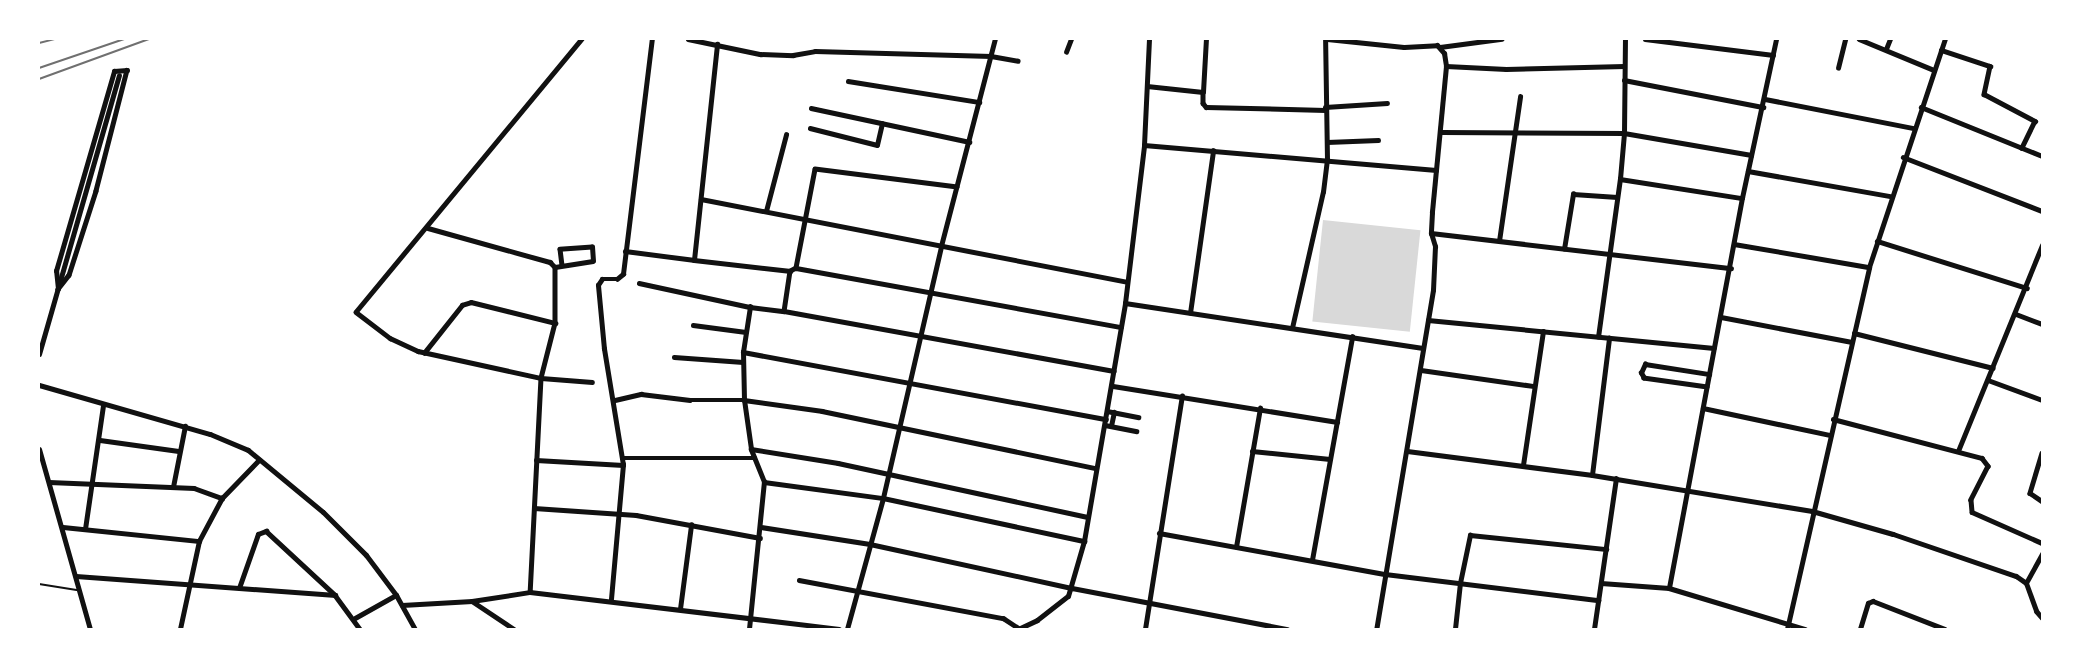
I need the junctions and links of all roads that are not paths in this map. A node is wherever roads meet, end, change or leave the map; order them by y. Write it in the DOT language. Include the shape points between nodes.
graph roads {
  1 [pos="582,39"];
  2 [pos="652,39"];
  3 [pos="688,39"];
  4 [pos="994,39"];
  5 [pos="1071,39"];
  6 [pos="1149,39"];
  7 [pos="1206,39"];
  8 [pos="1326,39"];
  9 [pos="1495,39"];
  10 [pos="1501,39"];
  11 [pos="1625,39"];
  12 [pos="1645,39"];
  13 [pos="1776,39"];
  14 [pos="1845,39"];
  15 [pos="1859,39"];
  16 [pos="1890,39"];
  17 [pos="1945,39"];
  18 [pos="1426,41"];
  19 [pos="717,44"];
  20 [pos="1440,47"];
  21 [pos="1886,49"];
  22 [pos="1941,50"];
  23 [pos="1066,52"];
  24 [pos="1773,55"];
  25 [pos="992,56"];
  26 [pos="1018,62"];
  27 [pos="1446,66"];
  28 [pos="1624,66"];
  29 [pos="1838,68"];
  30 [pos="1934,70"];
  31 [pos="119,75"];
  32 [pos="1624,80"];
  33 [pos="848,82"];
  34 [pos="1147,86"];
  35 [pos="1203,92"];
  36 [pos="1520,97"];
  37 [pos="1765,99"];
  38 [pos="979,102"];
  39 [pos="1387,103"];
  40 [pos="1763,107"];
  41 [pos="812,108"];
  42 [pos="1325,108"];
  43 [pos="1921,108"];
  44 [pos="882,124"];
  45 [pos="810,128"];
  46 [pos="1913,128"];
  47 [pos="1442,132"];
  48 [pos="1515,132"];
  49 [pos="1624,133"];
  50 [pos="786,135"];
  51 [pos="1378,140"];
  52 [pos="969,142"];
  53 [pos="1327,142"];
  54 [pos="1144,144"];
  55 [pos="2022,148"];
  56 [pos="1213,150"];
  57 [pos="1752,155"];
  58 [pos="2042,156"];
  59 [pos="1903,157"];
  60 [pos="1326,160"];
  61 [pos="1436,170"];
  62 [pos="1748,170"];
  63 [pos="1620,179"];
  64 [pos="957,187"];
  65 [pos="1890,196"];
  66 [pos="1617,197"];
  67 [pos="1742,198"];
  68 [pos="701,199"];
  69 [pos="766,211"];
  70 [pos="2042,211"];
  71 [pos="804,218"];
  72 [pos="428,228"];
  73 [pos="1431,233"];
  74 [pos="1499,241"];
  75 [pos="1877,241"];
  76 [pos="1734,244"];
  77 [pos="2042,245"];
  78 [pos="941,246"];
  79 [pos="1564,249"];
  80 [pos="625,251"];
  81 [pos="1608,254"];
  82 [pos="694,260"];
  83 [pos="562,265"];
  84 [pos="555,267"];
  85 [pos="1869,267"];
  86 [pos="796,268"];
  87 [pos="1731,268"];
  88 [pos="790,271"];
  89 [pos="1128,282"];
  90 [pos="639,283"];
  91 [pos="2027,288"];
  92 [pos="58,289"];
  93 [pos="931,291"];
  94 [pos="1125,303"];
  95 [pos="750,307"];
  96 [pos="784,311"];
  97 [pos="1190,313"];
  98 [pos="2016,314"];
  99 [pos="1721,317"];
  100 [pos="1428,320"];
  101 [pos="555,323"];
  102 [pos="2042,324"];
  103 [pos="693,325"];
  104 [pos="1121,327"];
  105 [pos="1292,328"];
  106 [pos="1543,331"];
  107 [pos="746,332"];
  108 [pos="1854,334"];
  109 [pos="920,335"];
  110 [pos="1352,337"];
  111 [pos="1598,337"];
  112 [pos="1609,338"];
  113 [pos="1852,342"];
  114 [pos="1423,348"];
  115 [pos="1714,348"];
  116 [pos="743,352"];
  117 [pos="424,353"];
  118 [pos="39,354"];
  119 [pos="674,357"];
  120 [pos="743,362"];
  121 [pos="1993,368"];
  122 [pos="1421,370"];
  123 [pos="1114,371"];
  124 [pos="1709,374"];
  125 [pos="541,378"];
  126 [pos="1988,380"];
  127 [pos="909,381"];
  128 [pos="592,382"];
  129 [pos="39,384"];
  130 [pos="1112,386"];
  131 [pos="1534,386"];
  132 [pos="1707,387"];
  133 [pos="1182,396"];
  134 [pos="614,400"];
  135 [pos="744,400"];
  136 [pos="2042,400"];
  137 [pos="103,404"];
  138 [pos="1260,408"];
  139 [pos="1703,408"];
  140 [pos="1108,411"];
  141 [pos="1114,412"];
  142 [pos="1138,416"];
  143 [pos="1106,419"];
  144 [pos="1833,419"];
  145 [pos="1337,422"];
  146 [pos="1105,425"];
  147 [pos="185,426"];
  148 [pos="1112,426"];
  149 [pos="900,427"];
  150 [pos="1136,430"];
  151 [pos="1830,435"];
  152 [pos="100,440"];
  153 [pos="751,449"];
  154 [pos="39,450"];
  155 [pos="1252,450"];
  156 [pos="178,451"];
  157 [pos="1407,451"];
  158 [pos="1958,451"];
  159 [pos="2042,453"];
  160 [pos="622,458"];
  161 [pos="755,458"];
  162 [pos="1330,459"];
  163 [pos="259,460"];
  164 [pos="536,460"];
  165 [pos="623,464"];
  166 [pos="1523,465"];
  167 [pos="1096,468"];
  168 [pos="888,473"];
  169 [pos="1592,475"];
  170 [pos="1616,479"];
  171 [pos="49,482"];
  172 [pos="764,482"];
  173 [pos="90,485"];
  174 [pos="172,487"];
  175 [pos="1685,489"];
  176 [pos="222,498"];
  177 [pos="883,498"];
  178 [pos="2042,501"];
  179 [pos="534,508"];
  180 [pos="1812,511"];
  181 [pos="619,513"];
  182 [pos="1087,517"];
  183 [pos="691,525"];
  184 [pos="63,527"];
  185 [pos="761,527"];
  186 [pos="85,529"];
  187 [pos="1159,533"];
  188 [pos="760,538"];
  189 [pos="199,541"];
  190 [pos="1084,541"];
  191 [pos="870,544"];
  192 [pos="2042,544"];
  193 [pos="1236,547"];
  194 [pos="1606,549"];
  195 [pos="2042,554"];
  196 [pos="1312,560"];
  197 [pos="1386,574"];
  198 [pos="76,576"];
  199 [pos="799,580"];
  200 [pos="1460,582"];
  201 [pos="1601,582"];
  202 [pos="2026,583"];
  203 [pos="39,584"];
  204 [pos="188,584"];
  205 [pos="239,588"];
  206 [pos="1072,588"];
  207 [pos="1669,588"];
  208 [pos="79,590"];
  209 [pos="858,590"];
  210 [pos="530,592"];
  211 [pos="336,595"];
  212 [pos="396,595"];
  213 [pos="611,599"];
  214 [pos="1598,600"];
  215 [pos="472,601"];
  216 [pos="1148,604"];
  217 [pos="402,605"];
  218 [pos="680,609"];
  219 [pos="355,618"];
  220 [pos="750,618"];
  221 [pos="2042,618"];
  222 [pos="1788,626"];
  223 [pos="507,627"];
  224 [pos="1033,627"];
  225 [pos="90,629"];
  226 [pos="180,629"];
  227 [pos="360,629"];
  228 [pos="415,629"];
  229 [pos="514,629"];
  230 [pos="749,629"];
  231 [pos="839,629"];
  232 [pos="847,629"];
  233 [pos="1019,629"];
  234 [pos="1145,629"];
  235 [pos="1287,629"];
  236 [pos="1376,629"];
  237 [pos="1455,629"];
  238 [pos="1594,629"];
  239 [pos="1805,629"];
  240 [pos="1860,629"];
  241 [pos="1945,629"];
  1 -- 72 [label="street"];
  2 -- 80 [label="street"];
  3 -- 19 [label="street"];
  4 -- 25 [label="street"];
  5 -- 23 [label="street"];
  6 -- 34 [label="street"];
  7 -- 35 [label="street"];
  8 -- 18 [label="street" via="1404,47"];
  8 -- 42 [label="street"];
  9 -- 10 [label="street"];
  9 -- 20 [label="street"];
  11 -- 28 [label="street"];
  12 -- 24 [label="street"];
  13 -- 24 [label="street"];
  14 -- 29 [label="street"];
  15 -- 21 [label="street"];
  16 -- 21 [label="street"];
  17 -- 22 [label="street"];
  18 -- 20 [label="street"];
  19 -- 25 [label="street" via="760,54 815,51"];
  19 -- 68 [label="street"];
  20 -- 27 [label="street"];
  21 -- 30 [label="street"];
  22 -- 30 [label="street"];
  22 -- 55 [label="street" via="1990,66 1984,94 2035,121"];
  24 -- 37 [label="street"];
  25 -- 26 [label="street"];
  25 -- 38 [label="street"];
  27 -- 28 [label="street" via="1506,69"];
  27 -- 47 [label="street"];
  28 -- 32 [label="street"];
  30 -- 43 [label="street"];
  31 -- 92 [label="street"];
  32 -- 40 [label="street"];
  32 -- 49 [label="street"];
  33 -- 38 [label="street"];
  34 -- 35 [label="street"];
  34 -- 54 [label="street"];
  35 -- 42 [label="street" via="1206,107"];
  36 -- 48 [label="street"];
  37 -- 40 [label="street"];
  37 -- 46 [label="street"];
  38 -- 52 [label="street"];
  39 -- 42 [label="street"];
  40 -- 57 [label="street"];
  41 -- 44 [label="street"];
  42 -- 53 [label="street"];
  43 -- 46 [label="street"];
  43 -- 55 [label="street"];
  44 -- 45 [label="street" via="877,146"];
  44 -- 52 [label="street"];
  46 -- 59 [label="street"];
  47 -- 48 [label="street"];
  47 -- 61 [label="street"];
  48 -- 49 [label="street"];
  48 -- 74 [label="street"];
  49 -- 57 [label="street"];
  49 -- 63 [label="street"];
  50 -- 69 [label="street"];
  51 -- 53 [label="street"];
  52 -- 64 [label="street"];
  53 -- 60 [label="street"];
  54 -- 56 [label="street"];
  54 -- 89 [label="street"];
  55 -- 58 [label="street"];
  56 -- 60 [label="street"];
  56 -- 97 [label="street"];
  57 -- 62 [label="street"];
  59 -- 65 [label="street"];
  59 -- 70 [label="street"];
  60 -- 61 [label="street"];
  60 -- 105 [label="street" via="1318,216"];
  61 -- 73 [label="street"];
  62 -- 65 [label="street"];
  62 -- 67 [label="street"];
  63 -- 66 [label="street"];
  63 -- 67 [label="street"];
  64 -- 71 [label="street" via="818,169 812,174"];
  64 -- 78 [label="street"];
  65 -- 75 [label="street"];
  66 -- 79 [label="street" via="1573,194"];
  66 -- 81 [label="street"];
  67 -- 76 [label="street"];
  68 -- 69 [label="street"];
  68 -- 82 [label="street"];
  69 -- 71 [label="street"];
  71 -- 78 [label="street"];
  71 -- 86 [label="street"];
  72 -- 84 [label="street" via="550,262"];
  72 -- 117 [label="street" via="356,312 390,338"];
  73 -- 74 [label="street"];
  73 -- 100 [label="street" via="1436,259"];
  74 -- 79 [label="street"];
  75 -- 85 [label="street"];
  75 -- 91 [label="street"];
  76 -- 85 [label="street"];
  76 -- 87 [label="street"];
  77 -- 91 [label="street"];
  78 -- 89 [label="street"];
  78 -- 93 [label="street"];
  79 -- 81 [label="street"];
  80 -- 82 [label="street"];
  80 -- 134 [label="street" via="620,278 602,279 598,285 608,376"];
  81 -- 87 [label="street"];
  81 -- 111 [label="street"];
  82 -- 88 [label="street"];
  83 -- 83 [label="street" via="593,261 592,247 560,249"];
  83 -- 84 [label="street"];
  84 -- 101 [label="street"];
  85 -- 108 [label="street"];
  86 -- 88 [label="street"];
  86 -- 93 [label="street"];
  87 -- 99 [label="street"];
  88 -- 96 [label="street"];
  89 -- 94 [label="street"];
  90 -- 95 [label="street"];
  91 -- 98 [label="street"];
  92 -- 92 [label="street" via="56,271 114,71 127,70 91,208 69,275"];
  92 -- 118 [label="street"];
  93 -- 104 [label="street"];
  93 -- 109 [label="street"];
  94 -- 97 [label="street"];
  94 -- 104 [label="street"];
  95 -- 96 [label="street"];
  95 -- 107 [label="street"];
  96 -- 109 [label="street"];
  97 -- 105 [label="street"];
  98 -- 102 [label="street"];
  98 -- 121 [label="street"];
  99 -- 113 [label="street"];
  99 -- 115 [label="street"];
  100 -- 106 [label="street"];
  100 -- 114 [label="street"];
  101 -- 117 [label="street" via="476,302 466,303"];
  101 -- 125 [label="street"];
  103 -- 107 [label="street"];
  104 -- 123 [label="street"];
  105 -- 110 [label="street"];
  106 -- 111 [label="street"];
  106 -- 131 [label="street"];
  107 -- 116 [label="street"];
  108 -- 113 [label="street"];
  108 -- 121 [label="street"];
  109 -- 123 [label="street"];
  109 -- 127 [label="street"];
  110 -- 114 [label="street"];
  110 -- 145 [label="street"];
  111 -- 112 [label="street"];
  112 -- 115 [label="street"];
  112 -- 169 [label="street"];
  113 -- 144 [label="street"];
  114 -- 122 [label="street"];
  115 -- 124 [label="street"];
  116 -- 120 [label="street"];
  116 -- 127 [label="street"];
  117 -- 125 [label="street"];
  119 -- 120 [label="street"];
  120 -- 135 [label="street"];
  121 -- 126 [label="street"];
  122 -- 131 [label="street"];
  122 -- 157 [label="street"];
  123 -- 130 [label="street"];
  124 -- 132 [label="street"];
  124 -- 132 [label="street" via="1645,364 1641,373 1644,378"];
  125 -- 128 [label="street"];
  125 -- 164 [label="street"];
  126 -- 136 [label="street"];
  126 -- 158 [label="street"];
  127 -- 143 [label="street"];
  127 -- 149 [label="street"];
  129 -- 137 [label="street"];
  130 -- 133 [label="street"];
  130 -- 140 [label="street"];
  131 -- 166 [label="street"];
  132 -- 139 [label="street"];
  133 -- 138 [label="street"];
  133 -- 187 [label="street"];
  134 -- 135 [label="street" via="641,394 696,401"];
  134 -- 160 [label="street"];
  135 -- 149 [label="street" via="822,410"];
  135 -- 153 [label="street"];
  137 -- 147 [label="street"];
  137 -- 152 [label="street"];
  138 -- 145 [label="street"];
  138 -- 155 [label="street"];
  139 -- 151 [label="street"];
  139 -- 175 [label="street"];
  140 -- 141 [label="street"];
  140 -- 143 [label="street"];
  141 -- 142 [label="street"];
  141 -- 148 [label="street"];
  143 -- 146 [label="street"];
  144 -- 151 [label="street"];
  144 -- 158 [label="street"];
  145 -- 162 [label="street"];
  146 -- 148 [label="street"];
  146 -- 167 [label="street"];
  147 -- 156 [label="street"];
  147 -- 163 [label="street" via="230,442"];
  148 -- 150 [label="street"];
  149 -- 167 [label="street"];
  149 -- 168 [label="street"];
  151 -- 180 [label="street"];
  152 -- 156 [label="street"];
  152 -- 173 [label="street"];
  153 -- 161 [label="street"];
  153 -- 168 [label="street"];
  154 -- 171 [label="street"];
  155 -- 162 [label="street"];
  155 -- 193 [label="street"];
  156 -- 174 [label="street"];
  157 -- 166 [label="street"];
  157 -- 197 [label="street"];
  158 -- 192 [label="street" via="1982,458 1988,464 1970,504 1972,512"];
  159 -- 178 [label="street" via="2030,493"];
  160 -- 161 [label="street"];
  160 -- 165 [label="street"];
  161 -- 172 [label="street"];
  162 -- 196 [label="street"];
  163 -- 176 [label="street"];
  163 -- 212 [label="street" via="324,512 366,555"];
  164 -- 165 [label="street"];
  164 -- 179 [label="street"];
  165 -- 181 [label="street"];
  166 -- 169 [label="street"];
  167 -- 182 [label="street"];
  168 -- 177 [label="street"];
  168 -- 182 [label="street"];
  169 -- 170 [label="street"];
  170 -- 175 [label="street"];
  170 -- 194 [label="street"];
  171 -- 173 [label="street"];
  171 -- 184 [label="street"];
  172 -- 177 [label="street"];
  172 -- 185 [label="street"];
  173 -- 174 [label="street"];
  173 -- 186 [label="street"];
  174 -- 176 [label="street" via="203,490"];
  175 -- 180 [label="street"];
  175 -- 207 [label="street"];
  176 -- 189 [label="street"];
  177 -- 190 [label="street"];
  177 -- 191 [label="street"];
  179 -- 181 [label="street"];
  179 -- 210 [label="street"];
  180 -- 202 [label="street" via="1927,545 2016,576"];
  180 -- 222 [label="street"];
  181 -- 183 [label="street"];
  181 -- 213 [label="street"];
  182 -- 190 [label="street"];
  183 -- 188 [label="street"];
  183 -- 218 [label="street"];
  184 -- 186 [label="street"];
  184 -- 198 [label="street"];
  185 -- 188 [label="street"];
  185 -- 191 [label="street"];
  186 -- 189 [label="street"];
  187 -- 193 [label="street"];
  187 -- 216 [label="street"];
  188 -- 220 [label="street"];
  189 -- 204 [label="street"];
  190 -- 206 [label="street"];
  191 -- 206 [label="street"];
  191 -- 209 [label="street"];
  193 -- 196 [label="street"];
  194 -- 200 [label="street" via="1474,533 1468,538"];
  194 -- 201 [label="street"];
  195 -- 202 [label="street"];
  196 -- 197 [label="street"];
  197 -- 200 [label="street"];
  197 -- 236 [label="street"];
  198 -- 204 [label="street"];
  198 -- 208 [label="street"];
  199 -- 209 [label="street"];
  200 -- 214 [label="street"];
  200 -- 237 [label="street"];
  201 -- 207 [label="street"];
  201 -- 214 [label="street"];
  202 -- 221 [label="street" via="2036,611"];
  203 -- 208 [label="lane"];
  204 -- 205 [label="street"];
  204 -- 226 [label="street"];
  205 -- 211 [label="street"];
  205 -- 211 [label="street" via="258,534 266,531"];
  206 -- 216 [label="street"];
  206 -- 224 [label="street" via="1068,596"];
  207 -- 222 [label="street"];
  208 -- 225 [label="street"];
  209 -- 232 [label="street"];
  209 -- 233 [label="street" via="1003,618"];
  210 -- 213 [label="street"];
  210 -- 215 [label="street"];
  211 -- 219 [label="street"];
  212 -- 217 [label="street"];
  212 -- 219 [label="street"];
  213 -- 218 [label="street"];
  214 -- 238 [label="street"];
  215 -- 217 [label="street"];
  215 -- 223 [label="street"];
  216 -- 234 [label="street"];
  216 -- 235 [label="street"];
  217 -- 228 [label="street"];
  218 -- 220 [label="street"];
  219 -- 227 [label="street"];
  220 -- 230 [label="street"];
  220 -- 231 [label="street"];
  222 -- 239 [label="street"];
  223 -- 229 [label="street"];
  224 -- 233 [label="street"];
  240 -- 241 [label="street" via="1868,603 1872,601"];
}
